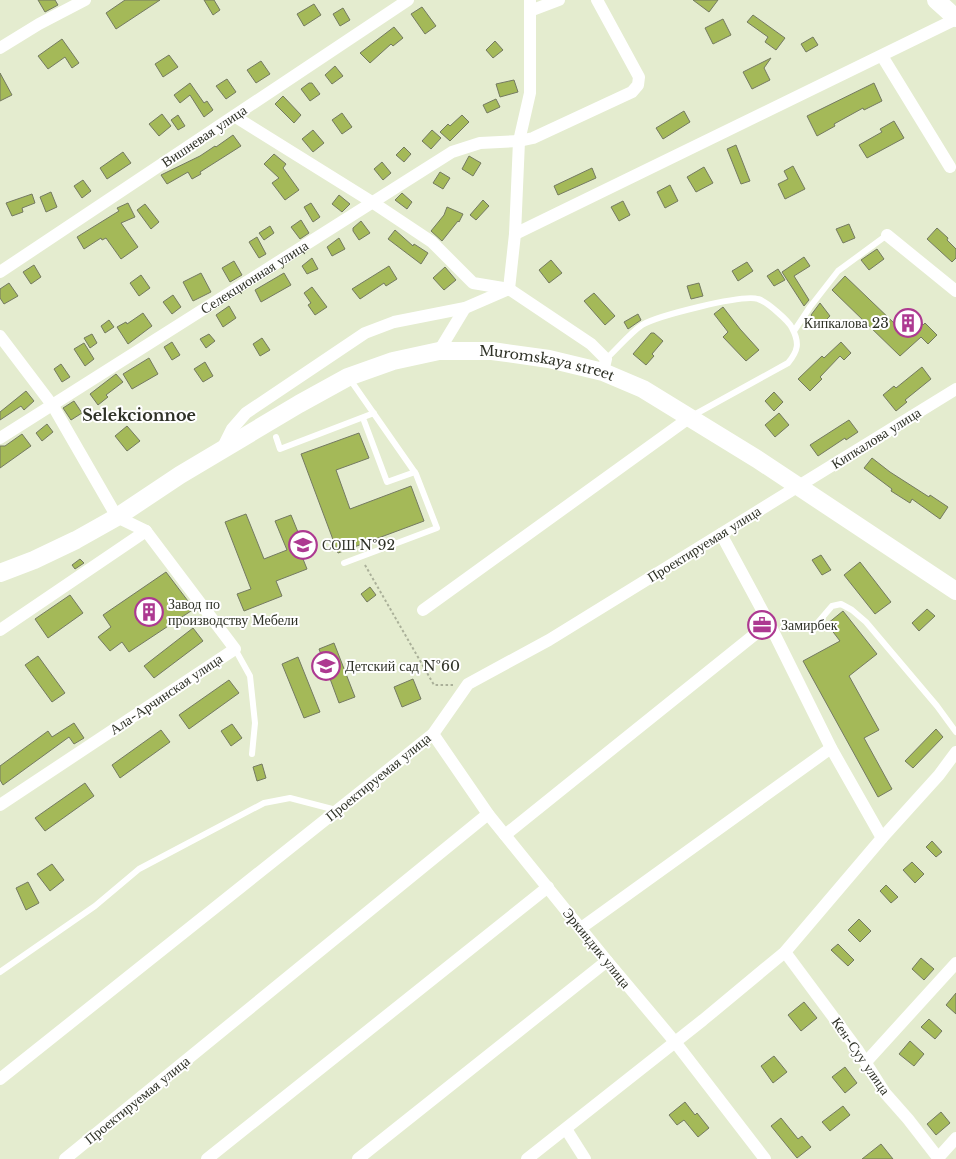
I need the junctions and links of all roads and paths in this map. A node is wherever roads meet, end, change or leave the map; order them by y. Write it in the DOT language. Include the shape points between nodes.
graph roads {
  1 [pos="85,0"];
  2 [pos="408,0"];
  3 [pos="559,0"];
  4 [pos="597,0"];
  5 [pos="936,0"];
  6 [pos="530,5"];
  7 [pos="956,19"];
  8 [pos="0,48"];
  9 [pos="882,56"];
  10 [pos="234,116"];
  11 [pos="519,141"];
  12 [pos="950,167"];
  13 [pos="372,202"];
  14 [pos="515,234"];
  15 [pos="887,235"];
  16 [pos="0,272"];
  17 [pos="509,289"];
  18 [pos="956,291"];
  19 [pos="465,308"];
  20 [pos="794,332"];
  21 [pos="0,336"];
  22 [pos="439,351"];
  23 [pos="604,366"];
  24 [pos="348,376"];
  25 [pos="956,389"];
  26 [pos="53,406"];
  27 [pos="374,414"];
  28 [pos="363,418"];
  29 [pos="689,418"];
  30 [pos="276,437"];
  31 [pos="0,438"];
  32 [pos="220,451"];
  33 [pos="415,472"];
  34 [pos="797,487"];
  35 [pos="117,517"];
  36 [pos="146,531"];
  37 [pos="721,534"];
  38 [pos="360,556"];
  39 [pos="344,563"];
  40 [pos="0,573"];
  41 [pos="956,591"];
  42 [pos="422,610"];
  43 [pos="769,623"];
  44 [pos="814,627"];
  45 [pos="0,630"];
  46 [pos="234,648"];
  47 [pos="468,684"];
  48 [pos="956,732"];
  49 [pos="433,734"];
  50 [pos="830,748"];
  51 [pos="956,752"];
  52 [pos="252,754"];
  53 [pos="0,805"];
  54 [pos="337,810"];
  55 [pos="488,814"];
  56 [pos="505,835"];
  57 [pos="882,838"];
  58 [pos="548,887"];
  59 [pos="581,928"];
  60 [pos="785,952"];
  61 [pos="606,961"];
  62 [pos="956,963"];
  63 [pos="0,972"];
  64 [pos="675,1042"];
  65 [pos="866,1062"];
  66 [pos="0,1079"];
  67 [pos="566,1129"];
  68 [pos="956,1138"];
  69 [pos="938,1158"];
  70 [pos="65,1159"];
  71 [pos="207,1159"];
  72 [pos="358,1159"];
  73 [pos="527,1159"];
  74 [pos="585,1159"];
  75 [pos="765,1159"];
  1 -- 8 [label="street"];
  2 -- 10 [label="street, Вишневая улица"];
  3 -- 6 [label="street"];
  4 -- 11 [label="street, Селекционная улица" via="638,77 638,85 632,92 560,126"];
  5 -- 7 [label="street"];
  6 -- 11 [label="street" via="530,93"];
  7 -- 9 [label="street"];
  9 -- 12 [label="street"];
  9 -- 14 [label="street"];
  10 -- 13 [label="street"];
  10 -- 16 [label="street, Вишневая улица"];
  11 -- 13 [label="street, Селекционная улица" via="480,142 452,152"];
  11 -- 14 [label="street"];
  13 -- 17 [label="street" via="432,242 473,283"];
  13 -- 26 [label="street, Селекционная улица"];
  14 -- 17 [label="street"];
  15 -- 18 [label="street"];
  15 -- 20 [label="lane" via="838,271"];
  17 -- 19 [label="street"];
  17 -- 23 [label="street" via="591,344"];
  19 -- 22 [label="street"];
  19 -- 32 [label="street" via="394,322 365,333 246,413 232,429"];
  20 -- 23 [label="lane" via="792,326 758,299 735,300 683,311 643,325"];
  20 -- 29 [label="lane" via="796,353 788,363"];
  21 -- 26 [label="street"];
  22 -- 23 [label="street, Muromskaya street" via="492,351"];
  22 -- 24 [label="street, Muromskaya street" via="393,361"];
  23 -- 29 [label="street, Muromskaya street"];
  24 -- 27 [label="lane"];
  24 -- 32 [label="street, Muromskaya street"];
  25 -- 34 [label="street, Кипкалова улица"];
  26 -- 31 [label="street, Селекционная улица"];
  26 -- 35 [label="street"];
  27 -- 28 [label="lane"];
  27 -- 33 [label="lane"];
  28 -- 30 [label="lane" via="280,449"];
  28 -- 33 [label="lane" via="387,482"];
  29 -- 34 [label="street, Muromskaya street"];
  29 -- 42 [label="street"];
  32 -- 35 [label="street, Muromskaya street"];
  33 -- 38 [label="lane" via="437,528"];
  34 -- 37 [label="street, Проектируемая улица"];
  34 -- 41 [label="street, Muromskaya street"];
  35 -- 36 [label="street, Ала-Арчинская улица"];
  35 -- 40 [label="street" via="76,540"];
  36 -- 45 [label="street"];
  36 -- 46 [label="street, Ала-Арчинская улица"];
  37 -- 43 [label="street"];
  37 -- 47 [label="street, Проектируемая улица" via="548,640"];
  38 -- 39 [label="lane"];
  38 -- 47 [label="path" via="434,685"];
  43 -- 50 [label="street"];
  43 -- 56 [label="street"];
  44 -- 48 [label="lane" via="832,606 842,604 852,610"];
  46 -- 52 [label="lane" via="250,676 255,723"];
  46 -- 53 [label="street, Ала-Арчинская улица"];
  47 -- 49 [label="street, Проектируемая улица"];
  49 -- 54 [label="street, Проектируемая улица"];
  49 -- 55 [label="street, Эркиндик улица"];
  50 -- 57 [label="street"];
  50 -- 59 [label="street"];
  51 -- 57 [label="street"];
  54 -- 63 [label="lane" via="290,798 264,803 139,868 95,906"];
  54 -- 66 [label="street, Проектируемая улица"];
  55 -- 56 [label="street, Эркиндик улица"];
  55 -- 70 [label="street, Проектируемая улица"];
  56 -- 58 [label="street, Эркиндик улица"];
  57 -- 60 [label="street"];
  58 -- 59 [label="street, Эркиндик улица"];
  58 -- 71 [label="street"];
  59 -- 61 [label="street, Эркиндик улица"];
  60 -- 64 [label="street"];
  60 -- 65 [label="street, Кен-Суу улица"];
  61 -- 64 [label="street, Эркиндик улица"];
  61 -- 72 [label="street"];
  62 -- 65 [label="street"];
  64 -- 67 [label="street"];
  64 -- 75 [label="street, Эркиндик улица"];
  65 -- 69 [label="street, Кен-Суу улица" via="885,1093"];
  67 -- 73 [label="street"];
  67 -- 74 [label="street"];
  68 -- 69 [label="street"];
}
